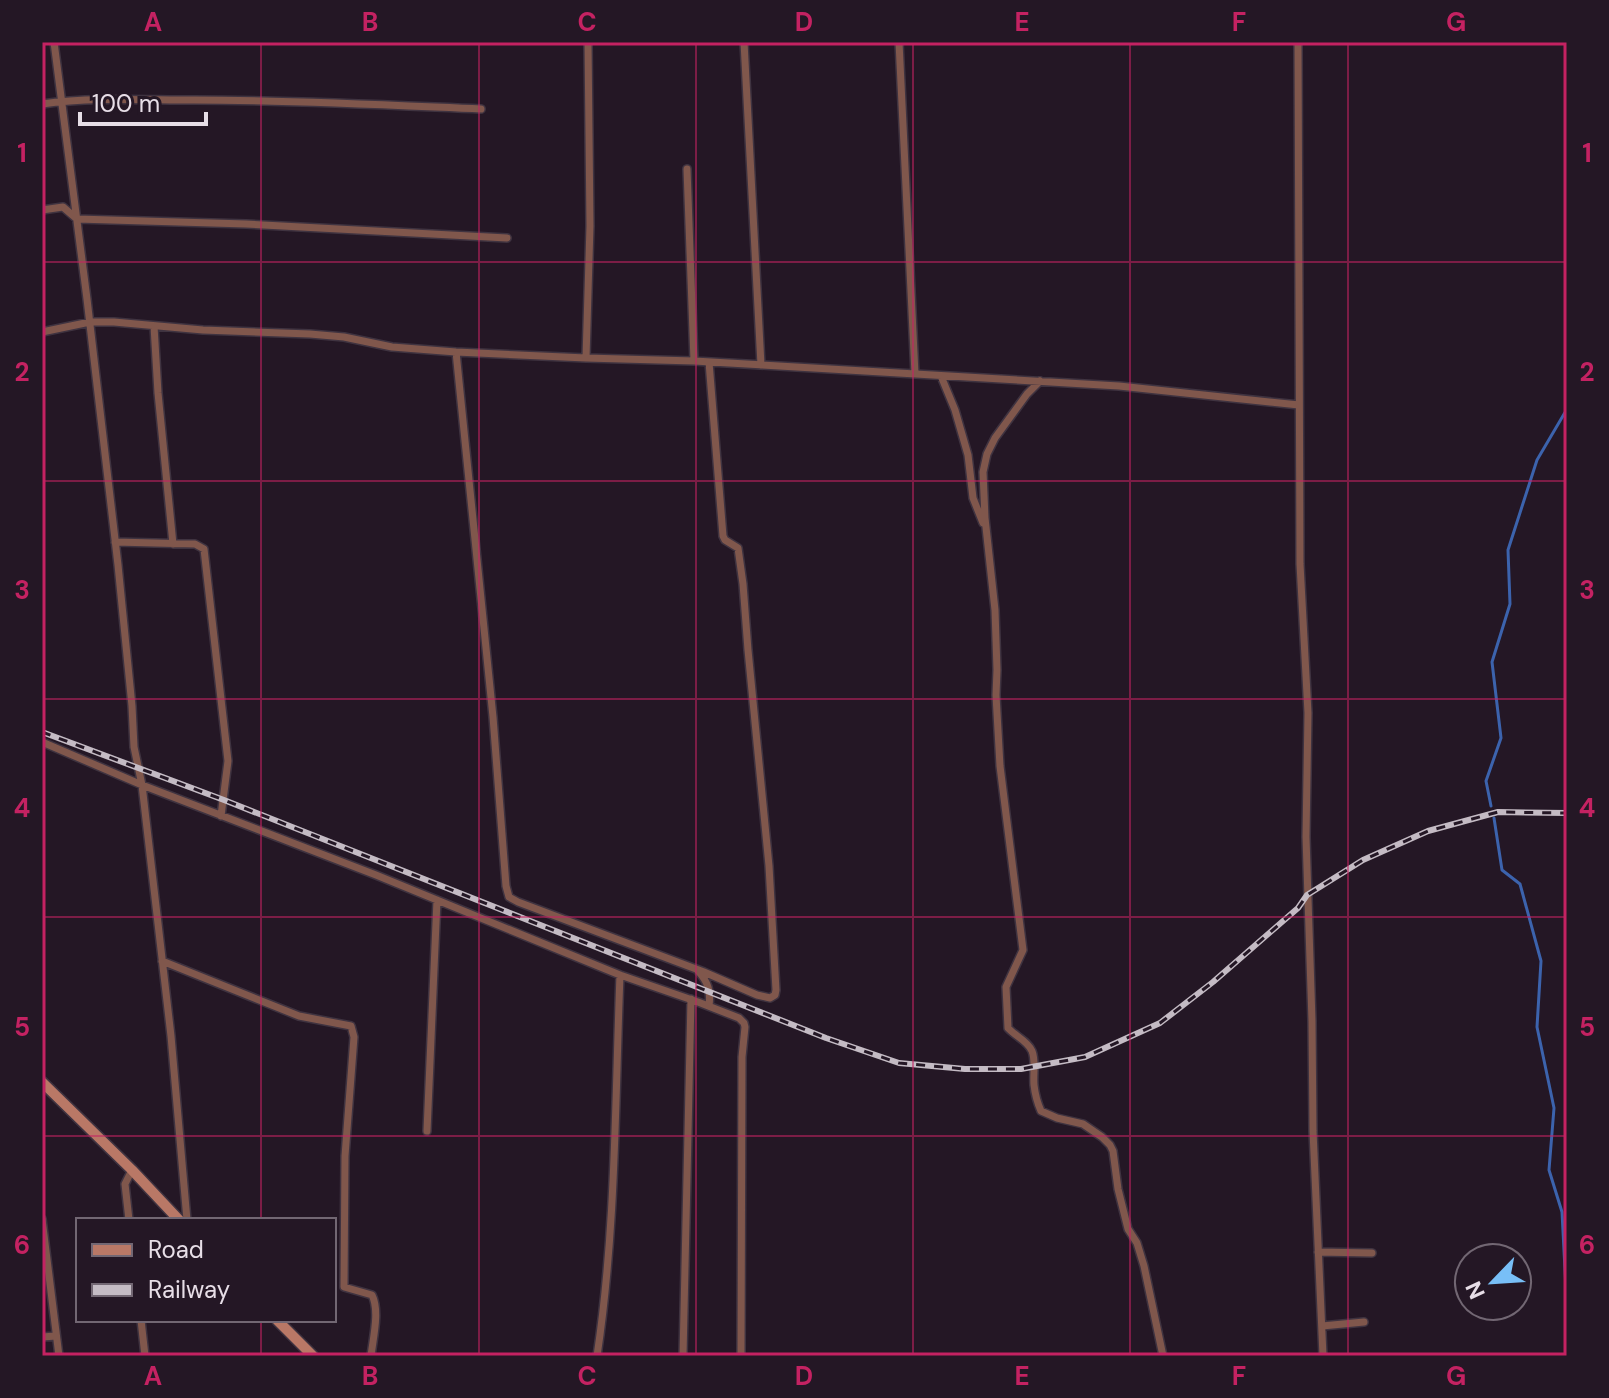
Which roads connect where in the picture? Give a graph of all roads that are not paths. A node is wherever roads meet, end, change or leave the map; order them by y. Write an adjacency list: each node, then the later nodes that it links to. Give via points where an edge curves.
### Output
1 (54, 42): 6 (street)
2 (588, 42): 17 (street)
3 (744, 42): 20 (street)
4 (899, 42): 21 (street)
5 (1298, 42): 24 (street)
6 (62, 101): 7 (street); 8 (street, via 239,100); 11 (street)
7 (42, 104)
8 (481, 109)
9 (687, 169): 18 (street)
10 (42, 210): 11 (street, via 63,207)
11 (77, 219): 12 (street); 13 (street)
12 (507, 238)
13 (90, 322): 14 (street); 15 (street); 26 (street)
14 (154, 326): 16 (street, via 310,334); 27 (street)
15 (42, 332)
16 (456, 352): 17 (street); 33 (street, via 506,892 518,902)
17 (586, 358): 18 (street)
18 (694, 361): 19 (street)
19 (709, 362): 20 (street); 33 (street, via 723,536 738,548 743,584 771,889 775,995 766,998)
20 (761, 365): 21 (street)
21 (915, 374): 22 (street)
22 (941, 376): 23 (street); 25 (street)
23 (1040, 381): 24 (street); 25 (street, via 987,454)
24 (1299, 405): 45 (street)
25 (987, 532): 60 (street, via 1000,766 1023,950 1006,987 1008,1028 1033,1053 1041,1111 1091,1128 1113,1151 1118,1189 1144,1266)
26 (115, 542): 27 (street); 29 (street)
27 (173, 544): 30 (street, via 201,546 206,556 228,761)
28 (42, 742): 29 (street)
29 (142, 785): 30 (street); 32 (street)
30 (221, 816): 31 (street)
31 (437, 900): 34 (street); 38 (street)
32 (162, 961): 42 (street); 56 (street, via 299,1016 351,1026 344,1287 374,1298)
33 (697, 970): 36 (street, via 710,991)
34 (620, 975): 35 (street); 57 (street, via 611,1224)
35 (691, 999): 36 (street); 58 (street)
36 (709, 1006): 59 (street, via 739,1018 745,1027)
37 (42, 1082): 39 (street)
38 (427, 1131)
39 (132, 1170): 40 (street, via 125,1184); 41 (street)
40 (129, 1218)
41 (177, 1218)
42 (187, 1218)
43 (42, 1219): 44 (street)
44 (43, 1232): 51 (street)
45 (1318, 1252): 46 (street); 50 (street)
46 (1372, 1253)
47 (141, 1322): 54 (street)
48 (279, 1322): 55 (street)
49 (1364, 1322): 50 (street)
50 (1322, 1326): 61 (street)
51 (56, 1336): 52 (street); 53 (street)
52 (42, 1337)
53 (59, 1356)
54 (145, 1356)
55 (313, 1356)
56 (371, 1356)
57 (597, 1356)
58 (683, 1356)
59 (741, 1356)
60 (1163, 1356)
61 (1323, 1356)

